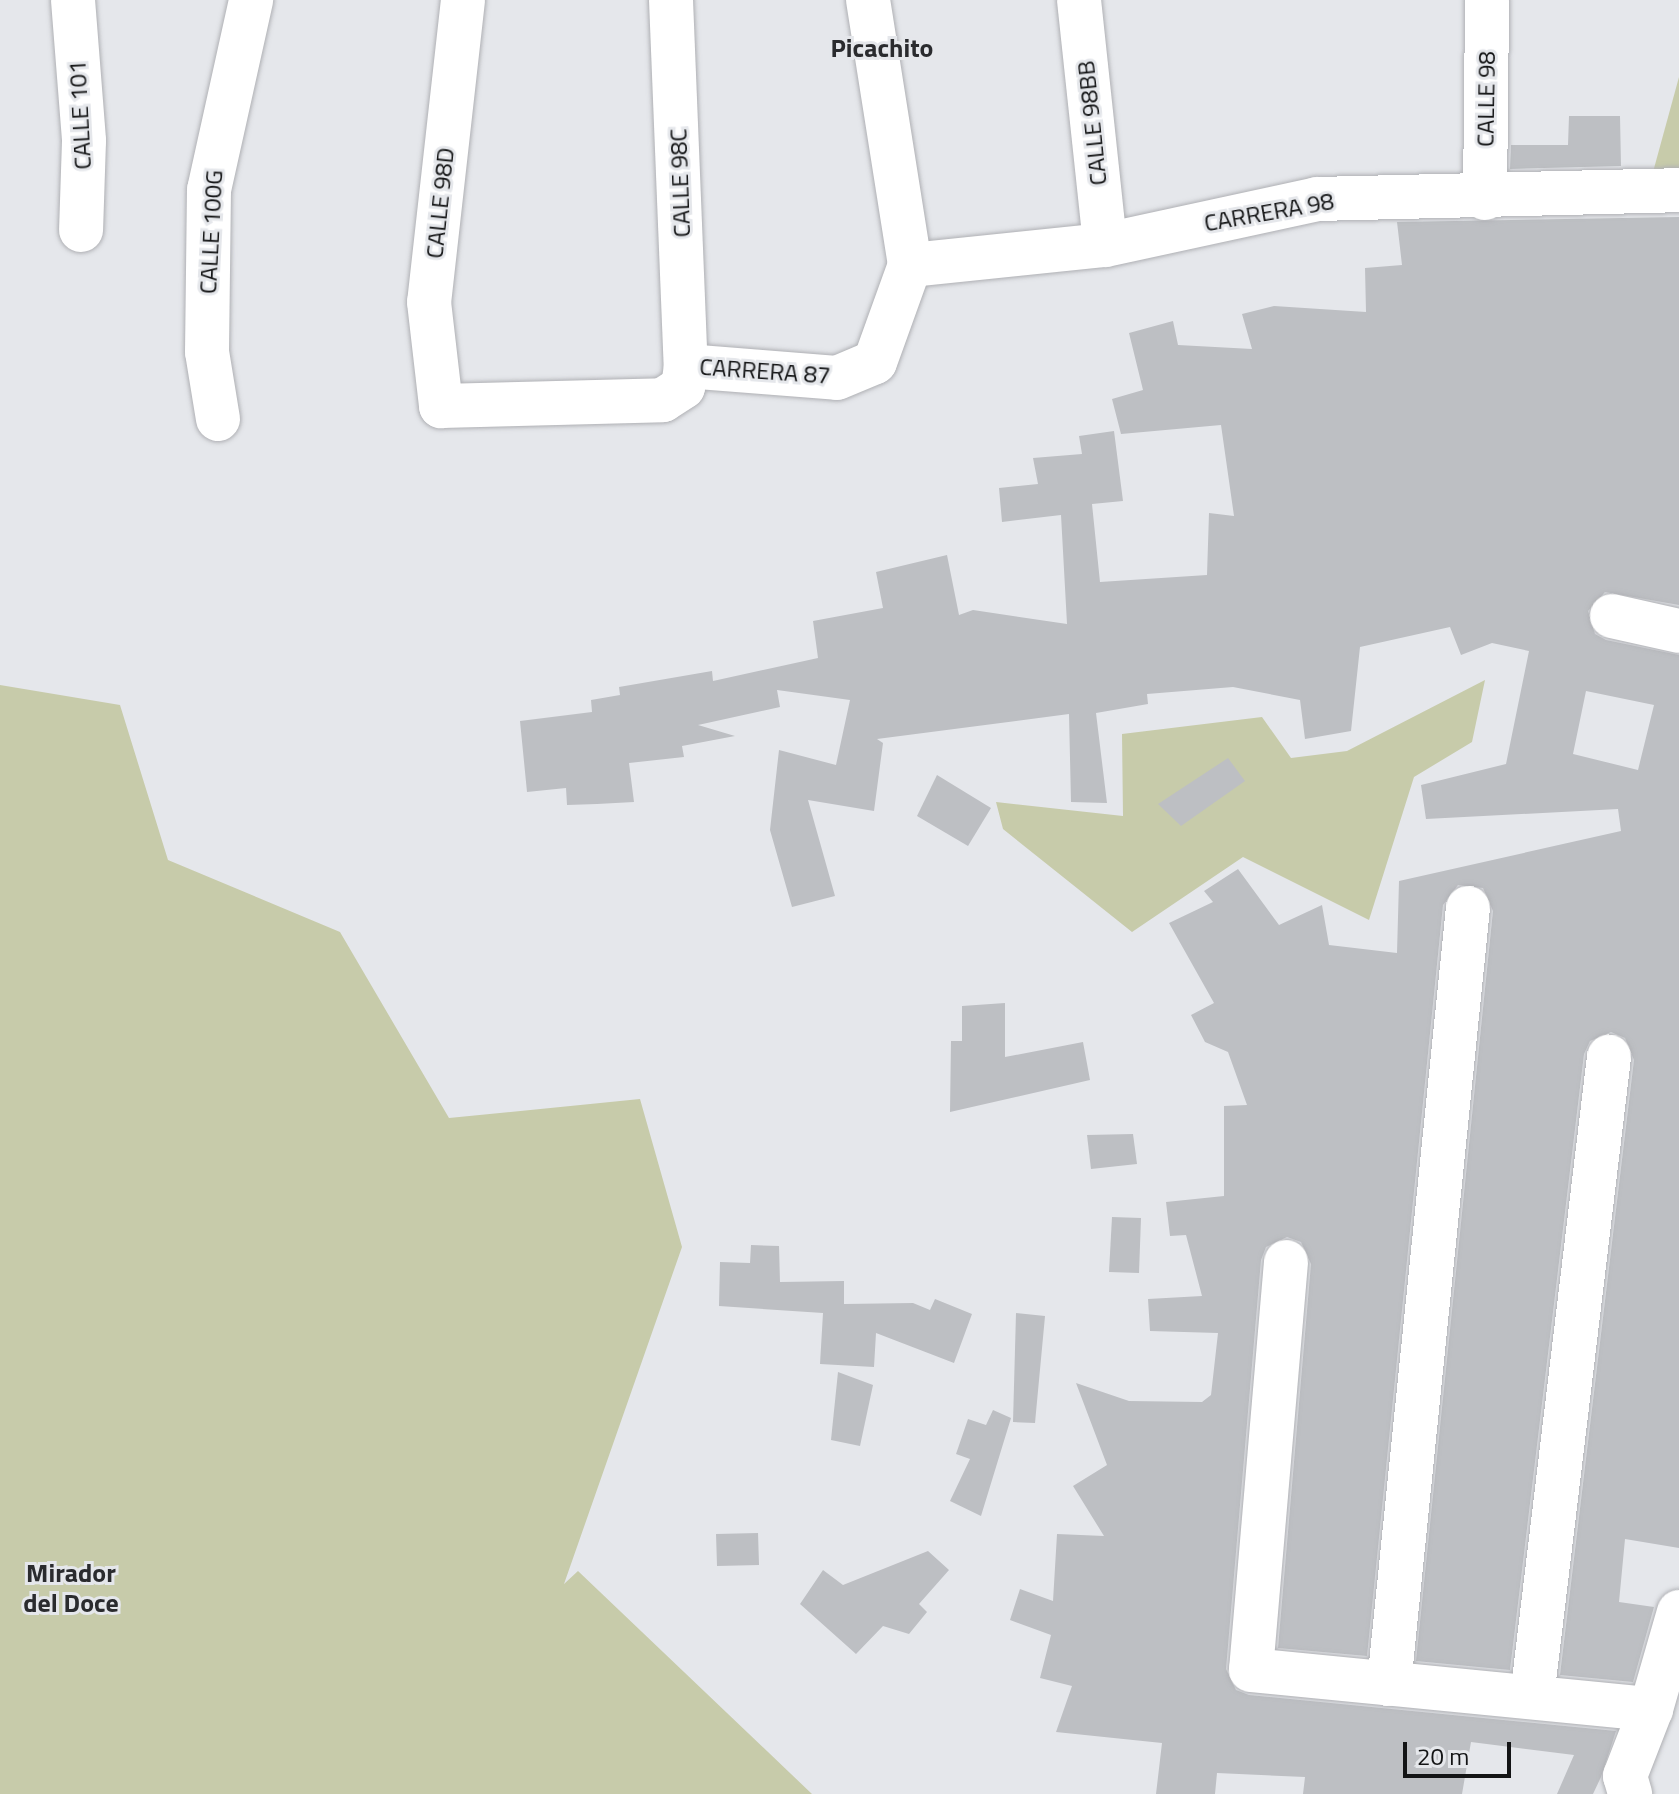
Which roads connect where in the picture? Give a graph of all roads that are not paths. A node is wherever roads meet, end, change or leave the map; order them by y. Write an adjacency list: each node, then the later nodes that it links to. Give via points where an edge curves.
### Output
1 (73, 0): 10 (street, CALLE 101, via 84,141)
2 (251, 0): 15 (street, CALLE 100G, via 209,190 207,352)
3 (463, 0): 14 (street, CALLE 98D, via 429,302)
4 (671, 0): 13 (street, CALLE 98C)
5 (868, 0): 12 (street)
6 (1079, 0): 11 (street, CALLE 98BB)
7 (1487, 0): 9 (street, CALLE 98)
8 (1679, 190): 9 (street, CARRERA 98)
9 (1485, 198): 11 (street, CARRERA 98, via 1317,199)
10 (81, 230)
11 (1105, 245): 12 (street, CARRERA 98)
12 (910, 265): 13 (street, CARRERA 87, via 885,325 883,348 860,374)
13 (686, 366): 14 (street, CARRERA 87, via 683,387 663,400)
14 (441, 406)
15 (218, 419)
16 (1612, 616): 17 (street)
17 (1679, 631)
18 (1468, 908): 22 (street)
19 (1609, 1057): 23 (street)
20 (1286, 1262): 22 (street, via 1248,1662 1265,1675)
21 (1679, 1612): 24 (street)
22 (1389, 1684): 23 (street)
23 (1532, 1697): 24 (street)
24 (1651, 1709): 25 (street, via 1625,1776)
25 (1630, 1794)

